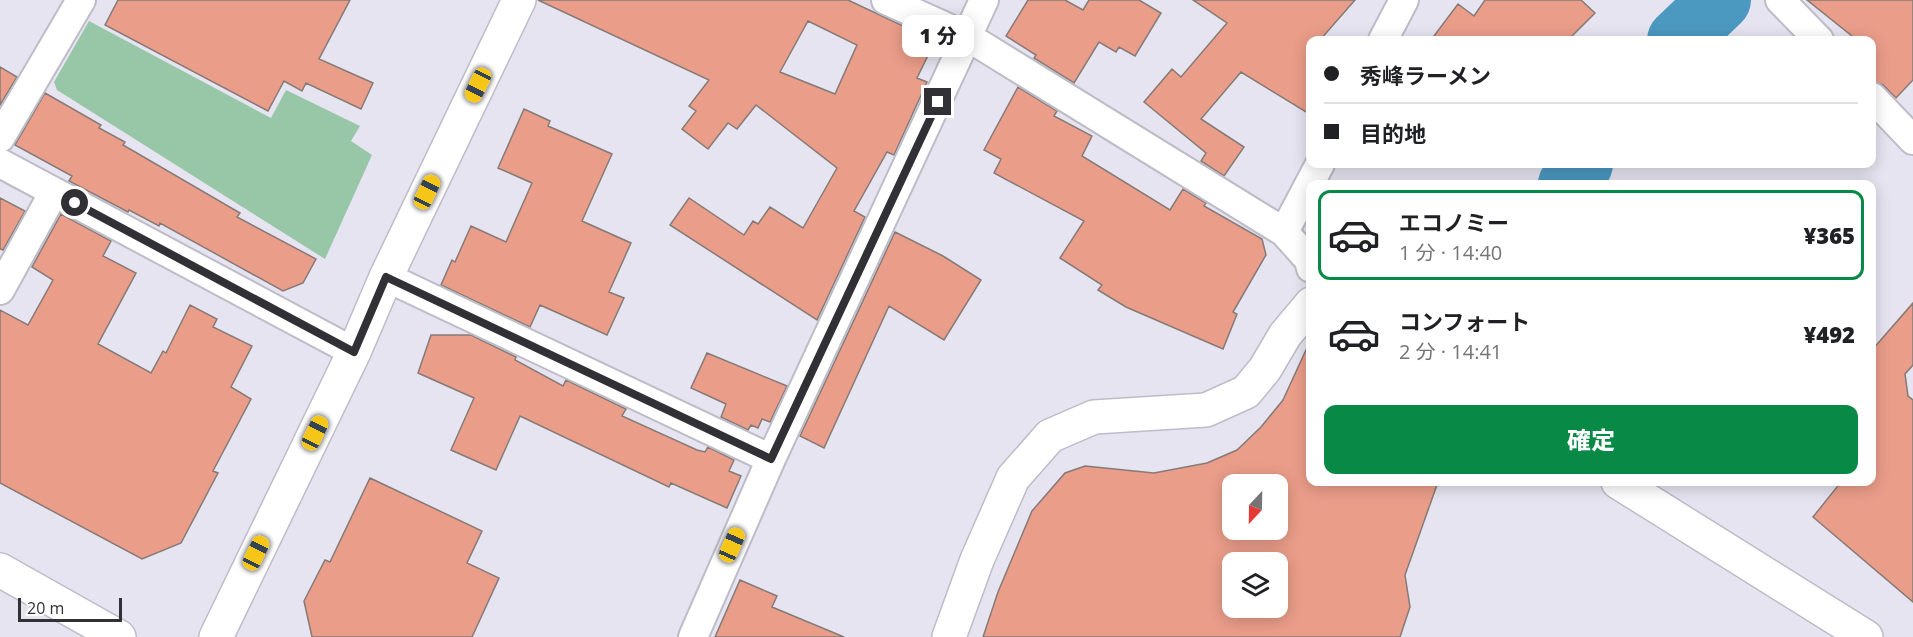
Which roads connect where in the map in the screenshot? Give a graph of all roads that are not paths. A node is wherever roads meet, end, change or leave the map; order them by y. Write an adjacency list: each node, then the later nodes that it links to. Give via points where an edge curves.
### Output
1 (81, 0): 11 (street)
2 (519, 0): 18 (street)
3 (886, 0): 9 (street)
4 (984, 0): 9 (street)
5 (1404, 0): 7 (street)
6 (1780, 0): 8 (street)
7 (1385, 36)
8 (1815, 36)
9 (968, 37): 16 (street); 22 (street)
10 (1876, 101): 12 (street)
11 (0, 138)
12 (1913, 140)
13 (0, 163): 15 (street)
14 (1306, 190): 16 (street)
15 (54, 192): 19 (street); 21 (street)
16 (1284, 232): 17 (street)
17 (1306, 257)
18 (386, 277): 21 (street); 22 (street)
19 (0, 290)
20 (1306, 310): 28 (street, via 1246,392 1206,410 1094,417 1050,436 1013,478)
21 (354, 352): 26 (street)
22 (771, 459): 27 (street)
23 (1624, 486): 29 (street)
24 (0, 570): 25 (street)
25 (119, 637)
26 (216, 637)
27 (693, 637)
28 (949, 637)
29 (1866, 637)

